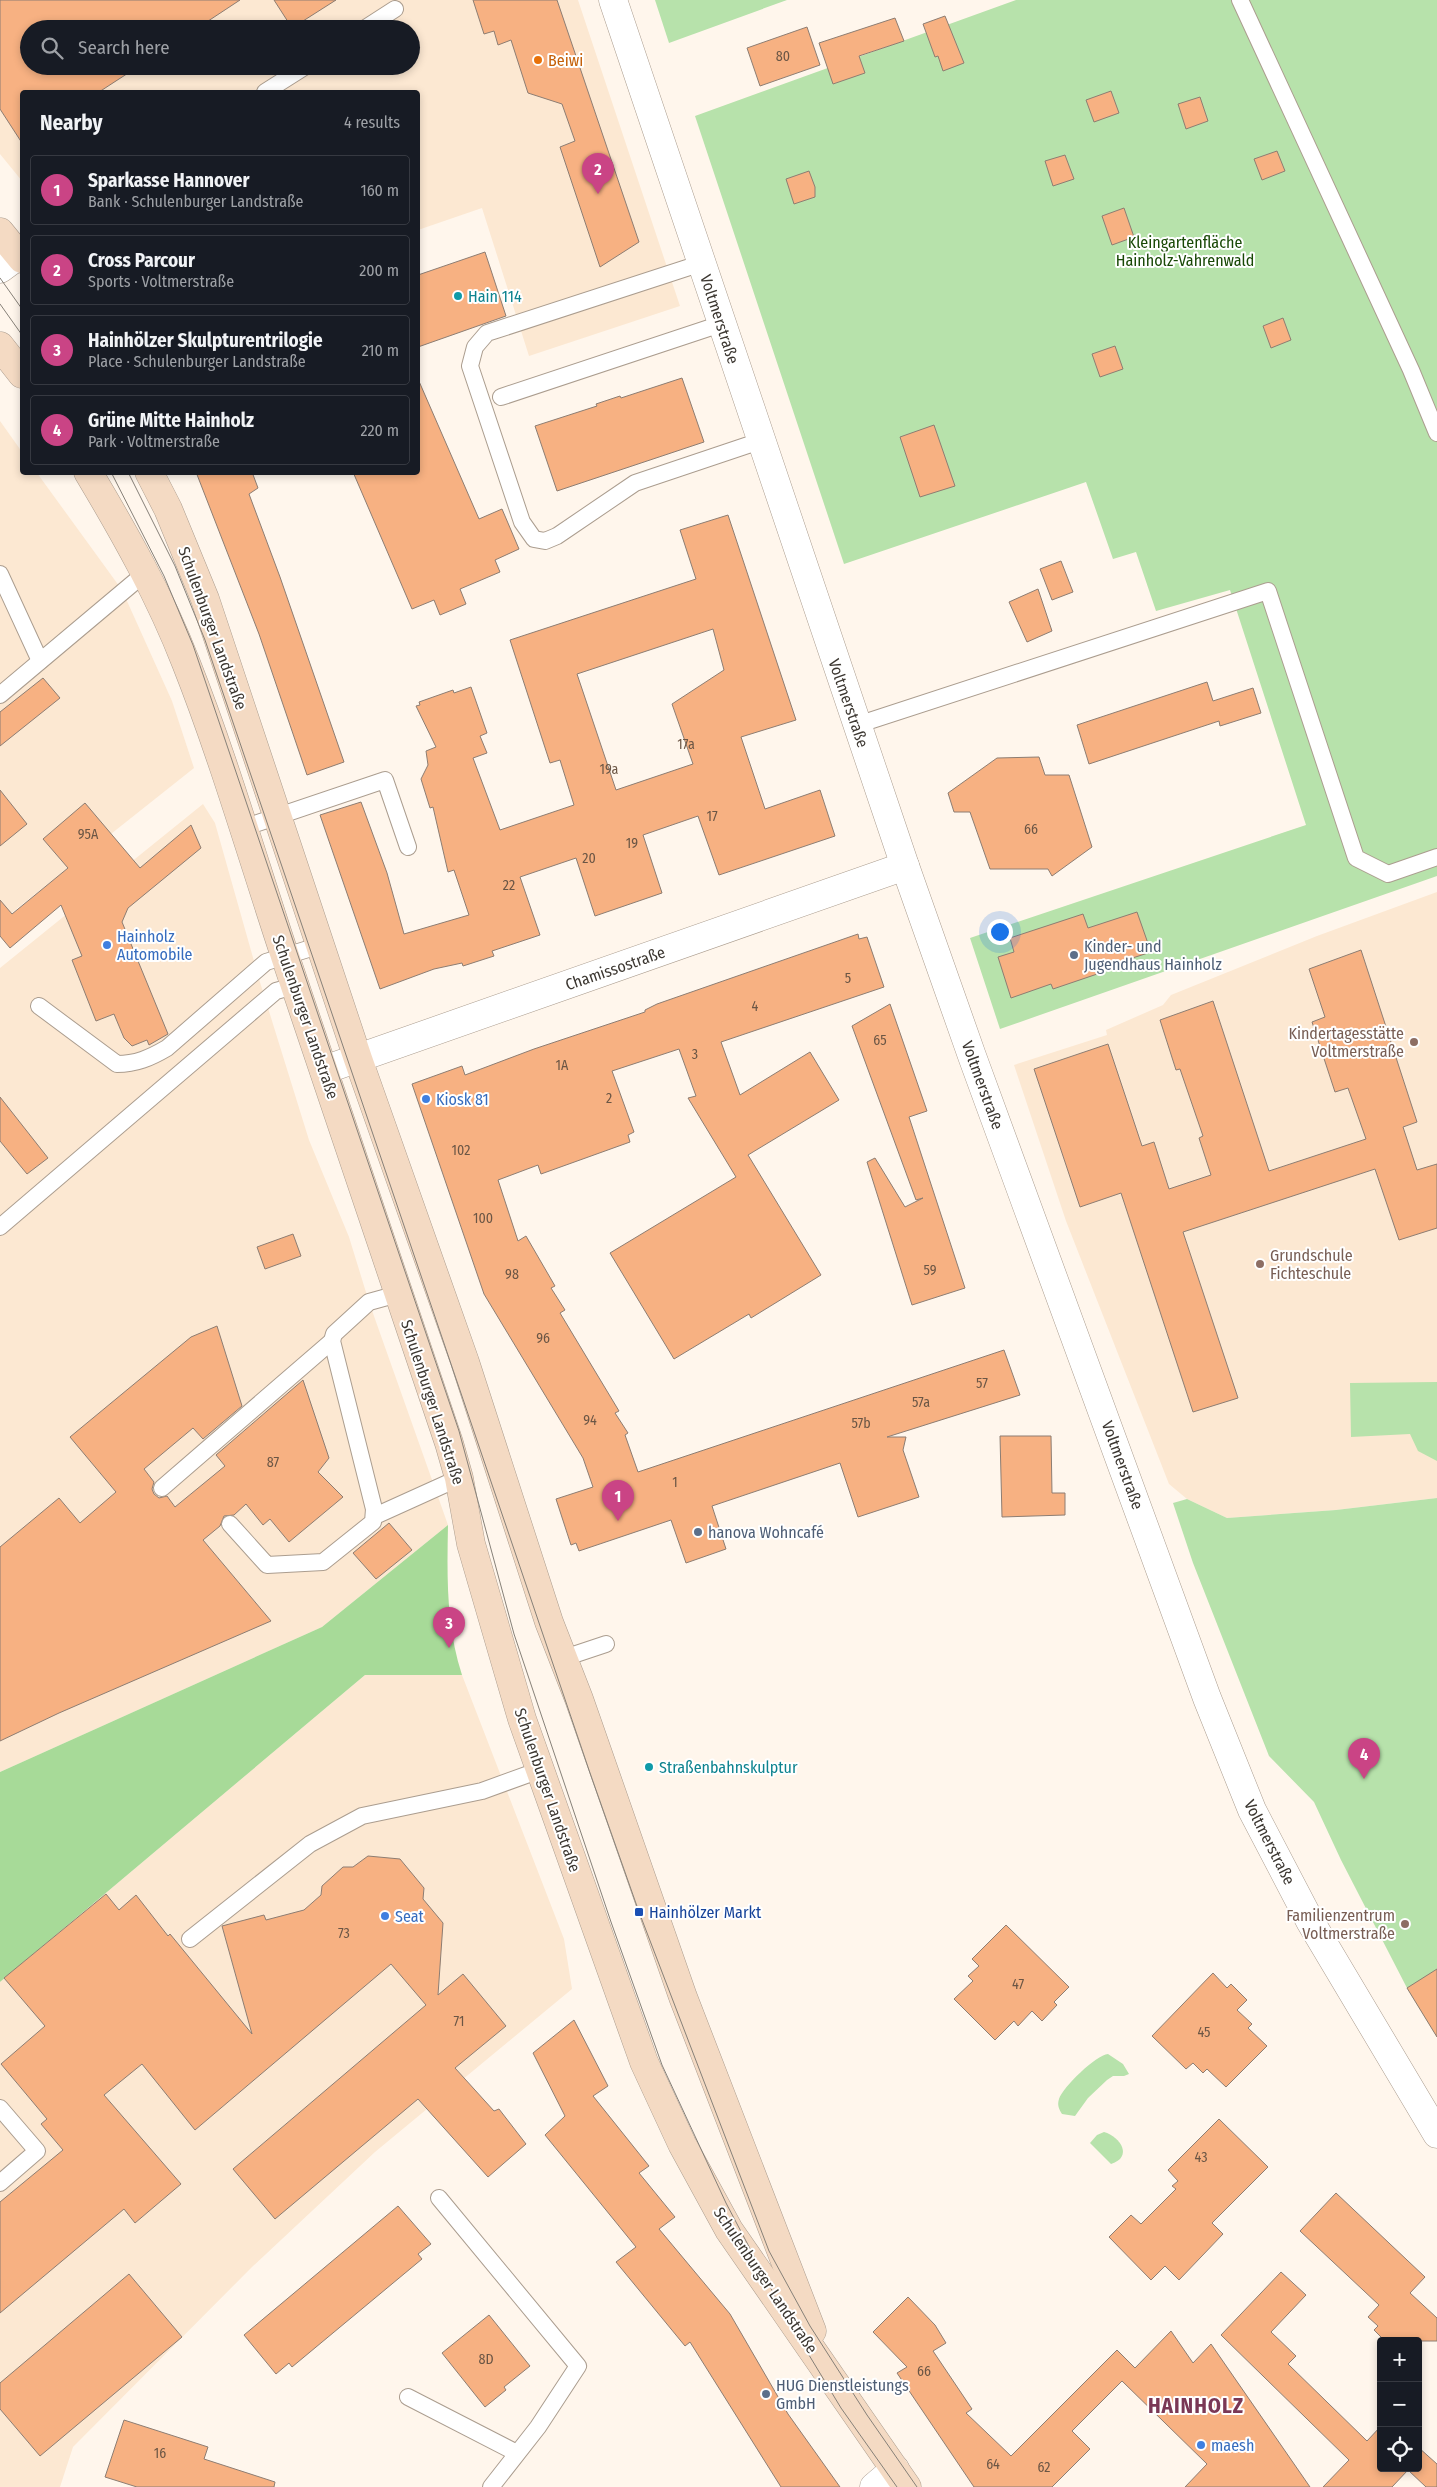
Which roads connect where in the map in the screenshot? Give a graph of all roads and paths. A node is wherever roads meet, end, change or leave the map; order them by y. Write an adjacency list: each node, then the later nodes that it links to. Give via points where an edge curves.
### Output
1 (613, 0): 9 (street, Voltmerstraße)
2 (1240, 0): 14 (lane)
3 (395, 9): 4 (lane)
4 (378, 20)
5 (292, 75): 6 (lane)
6 (268, 90)
7 (0, 232): 8 (main road)
8 (16, 259)
9 (702, 262): 10 (street, Voltmerstraße); 15 (lane, via 488,333 475,347 470,366 522,522 534,539 545,541 557,536 635,482)
10 (721, 324): 13 (lane); 15 (street, Voltmerstraße)
11 (0, 346): 12 (main road)
12 (20, 371)
13 (501, 397)
14 (1437, 433)
15 (760, 440): 22 (street, Voltmerstraße)
16 (90, 475): 19 (main road, Schulenburger Landstraße, via 130,542)
17 (151, 475): 23 (main road, Schulenburger Landstraße, via 205,599)
18 (0, 574): 20 (lane)
19 (144, 574): 20 (lane); 24 (main road, Schulenburger Landstraße, via 186,663)
20 (40, 661): 21 (lane)
21 (0, 695)
22 (857, 725): 26 (lane, via 1268,591 1356,858 1388,874); 27 (street, Voltmerstraße)
23 (278, 816): 24 (lane); 25 (lane, via 385,780); 28 (main road, Schulenburger Landstraße)
24 (243, 828): 29 (main road, Schulenburger Landstraße)
25 (408, 847)
26 (1437, 857)
27 (905, 866): 32 (street, Chamissostraße); 46 (street, Voltmerstraße, via 1242,1787 1310,1921)
28 (321, 946): 29 (lane); 32 (main road, Schulenburger Landstraße)
29 (285, 956): 30 (main road, Schulenburger Landstraße); 31 (lane, via 266,962 167,1048 130,1064 117,1064)
30 (294, 986): 33 (main road, Schulenburger Landstraße); 34 (lane, via 276,991)
31 (39, 1006)
32 (358, 1059): 33 (street, Chamissostraße); 42 (main road, Schulenburger Landstraße, via 465,1362 549,1622)
33 (324, 1070): 35 (main road, Schulenburger Landstraße)
34 (0, 1227)
35 (398, 1294): 36 (lane, via 368,1302 334,1334); 37 (main road, Schulenburger Landstraße)
36 (332, 1341): 38 (lane); 39 (lane)
37 (459, 1478): 39 (lane); 43 (main road, Schulenburger Landstraße, via 471,1544)
38 (162, 1488)
39 (375, 1516): 40 (lane, via 370,1525 323,1562 267,1564)
40 (230, 1524)
41 (606, 1644): 42 (lane)
42 (564, 1658): 49 (main road, Schulenburger Landstraße, via 683,1996)
43 (540, 1770): 44 (lane, via 482,1791 362,1816 310,1844); 49 (main road, Schulenburger Landstraße, via 644,2062 682,2144 728,2230)
44 (190, 1939)
45 (0, 2108): 47 (lane, via 37,2152)
46 (1437, 2134)
47 (0, 2183)
48 (439, 2198): 51 (lane, via 578,2366)
49 (828, 2370): 52 (main road, Schulenburger Landstraße)
50 (408, 2398): 51 (lane)
51 (517, 2453): 53 (lane)
52 (901, 2478): 54 (street)
53 (491, 2487)
54 (874, 2487)

